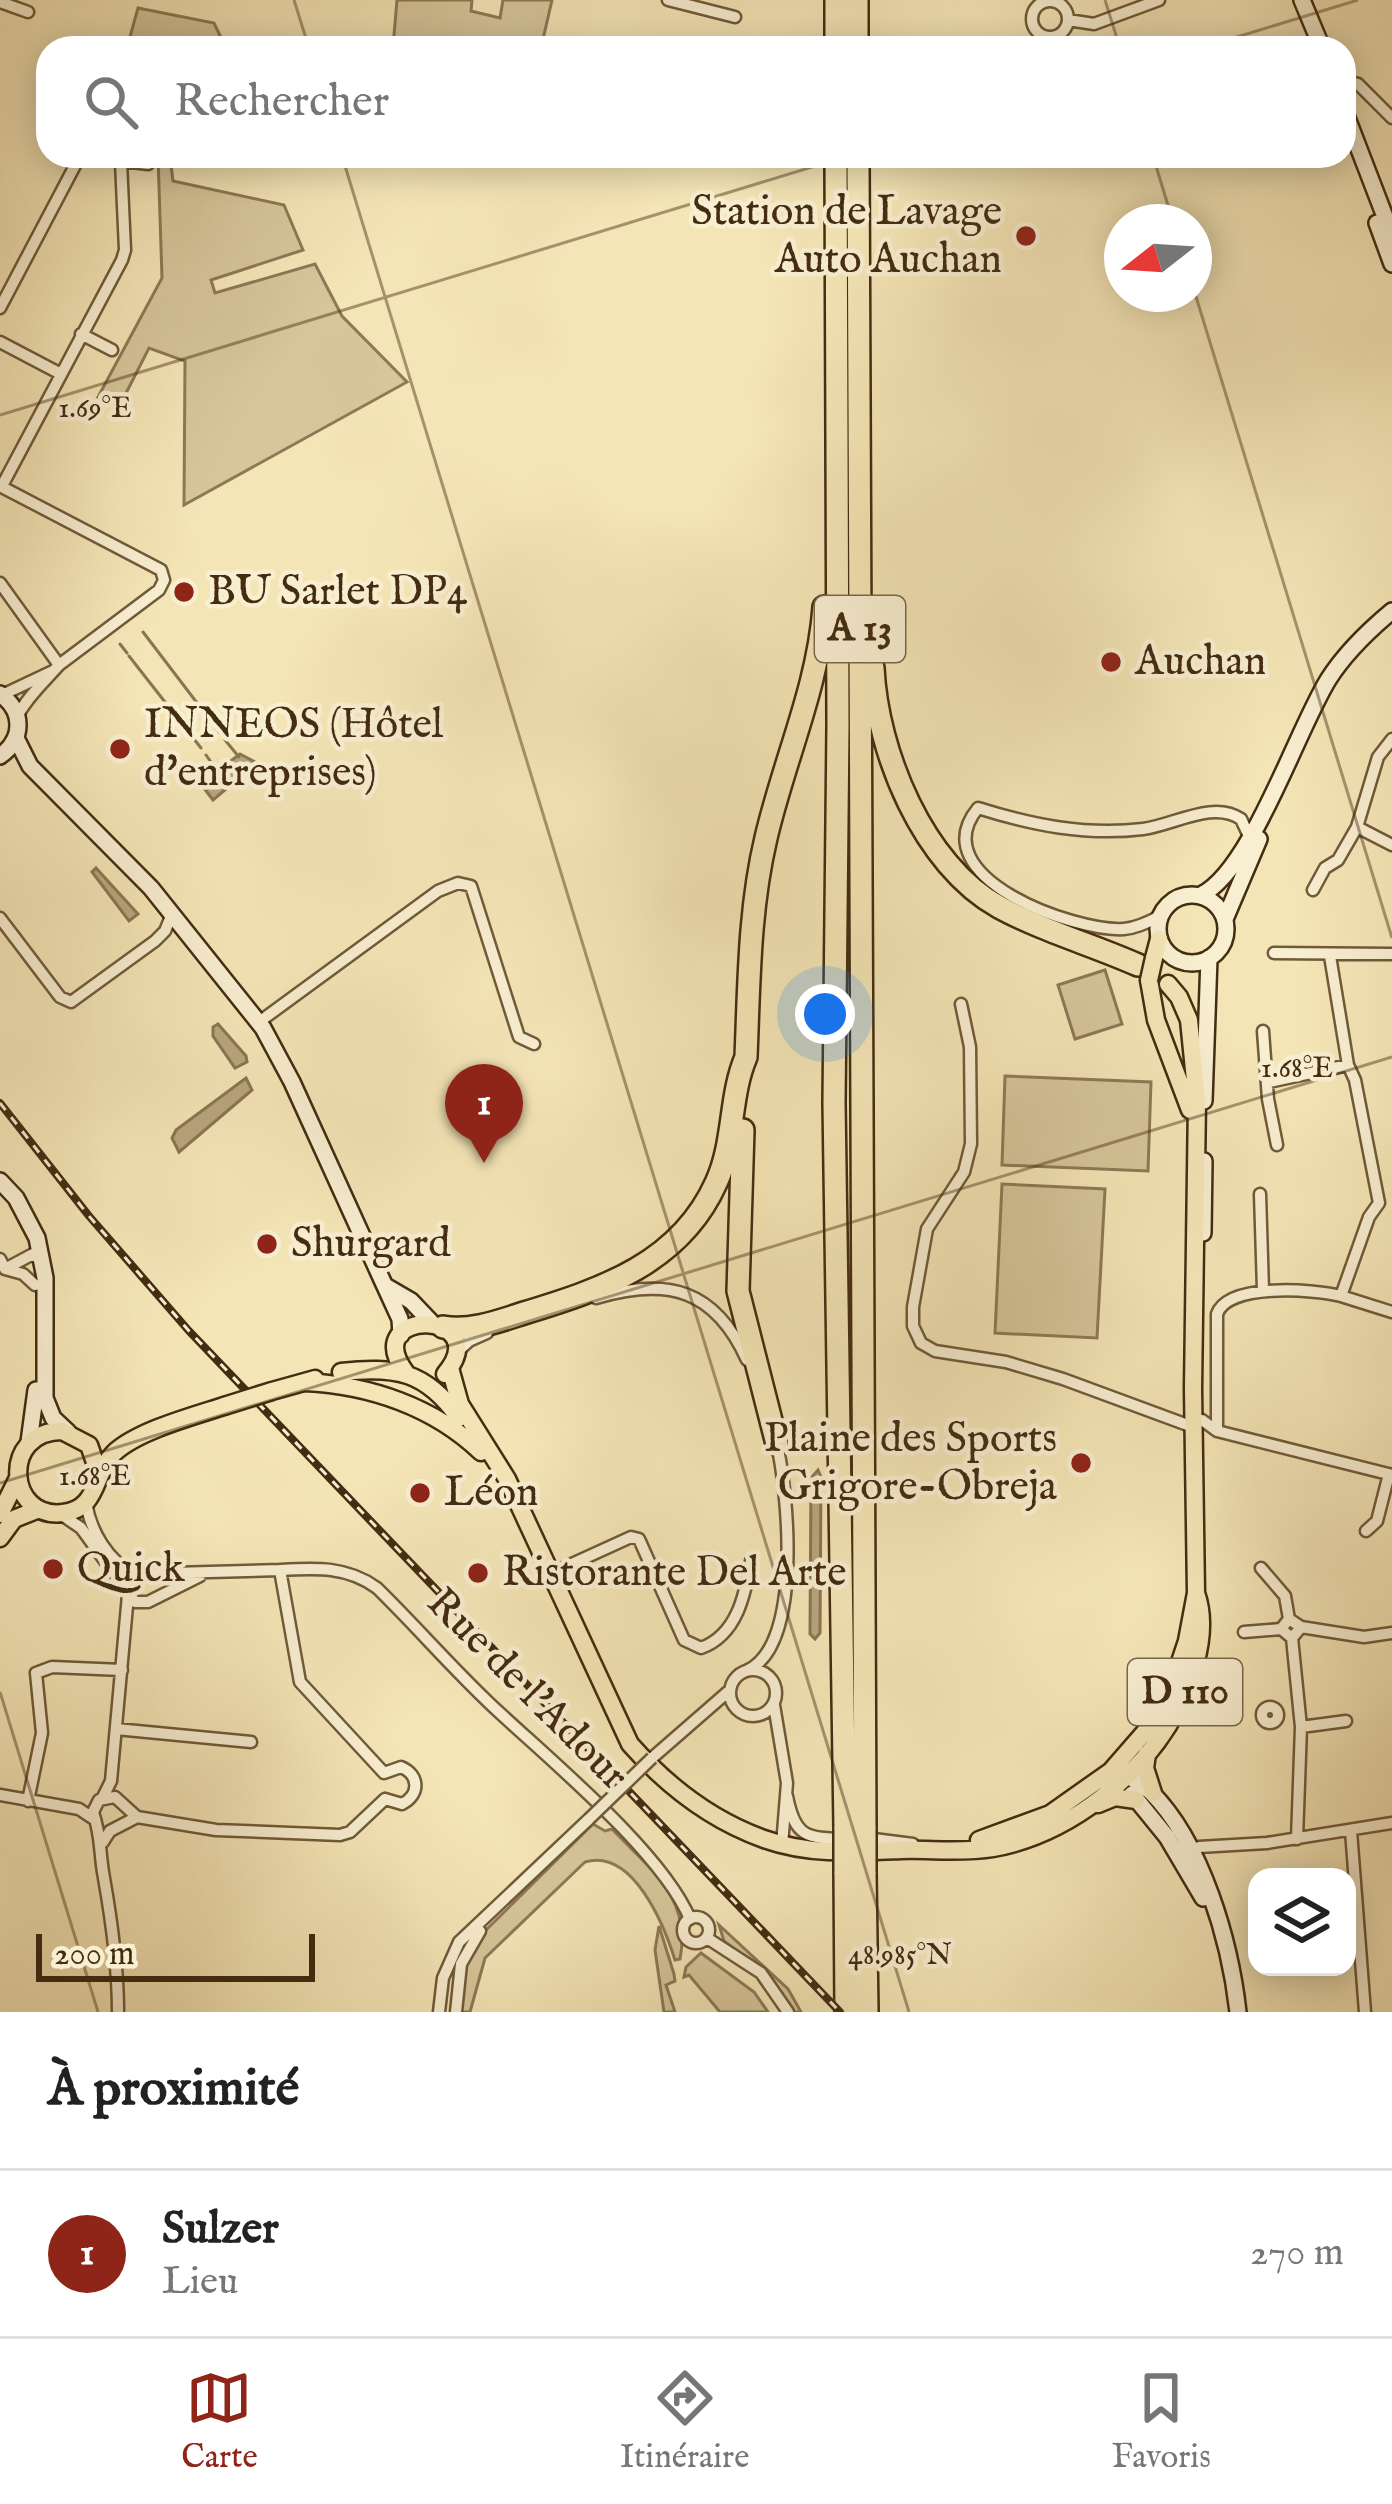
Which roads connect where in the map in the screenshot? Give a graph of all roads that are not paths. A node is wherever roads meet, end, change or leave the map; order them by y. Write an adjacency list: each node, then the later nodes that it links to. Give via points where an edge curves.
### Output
1 (668, 0): 9 (street)
2 (836, 0): 11 (highway)
3 (857, 0): 12 (highway)
4 (1159, 0): 10 (street, via 1094,24)
5 (1306, 0): 15 (street)
6 (1041, 1): 10 (street, via 1058,2); 13 (street, via 1031,16 1038,33)
7 (0, 2): 8 (street)
8 (28, 12)
9 (735, 17)
10 (1068, 20): 14 (street)
11 (836, 36)
12 (857, 36)
13 (1050, 36)
14 (1056, 36)
15 (1319, 36)
16 (1356, 83): 17 (street)
17 (1392, 118)
18 (1356, 145): 19 (street)
19 (1358, 151): 24 (street); 25 (street)
20 (75, 168): 26 (street)
21 (121, 168): 27 (street, via 125,250)
22 (836, 168): 32 (highway, A 13)
23 (858, 168): 34 (highway, A 13)
24 (1392, 235)
25 (1392, 264)
26 (0, 308)
27 (81, 334): 29 (street); 30 (street)
28 (0, 342): 30 (street)
29 (112, 350)
30 (59, 373): 31 (street)
31 (1, 486): 36 (street, via 161,570 159,590)
32 (836, 579): 66 (highway, via 759,869); 152 (highway, A 13, via 834,1102)
33 (0, 583): 36 (street)
34 (860, 589): 45 (highway, via 869,599 878,726); 152 (highway, A 13)
35 (1392, 615): 44 (street, via 1329,679); 53 (street, via 1330,692)
36 (56, 668): 37 (street); 38 (street)
37 (1, 694): 38 (street)
38 (18, 716): 39 (street)
39 (16, 739): 41 (street); 42 (street)
40 (1392, 739): 43 (street, via 1378,757)
41 (0, 757): 42 (street)
42 (30, 766): 50 (street)
43 (1358, 827): 46 (street); 47 (street)
44 (1249, 836): 48 (street); 49 (street, via 1241,818 1222,810 1102,832 978,808 964,848 990,883)
45 (931, 837): 49 (highway, via 989,892); 61 (highway, via 947,866 986,899)
46 (1392, 845)
47 (1313, 890)
48 (1201, 896): 51 (street, via 1180,896); 53 (street)
49 (1027, 906): 51 (street, via 1110,928)
50 (172, 913): 54 (street); 56 (street)
51 (1160, 916): 55 (street)
52 (0, 918): 56 (street, via 71,1002)
53 (1225, 919): 60 (street, via 1225,939)
54 (189, 934): 56 (street); 63 (street)
55 (1159, 938): 60 (street, via 1180,961); 61 (main road, D 110)
56 (155, 941)
57 (1274, 953): 59 (street)
58 (1392, 954): 59 (street)
59 (1330, 956): 67 (street)
60 (1209, 958): 78 (street, D 110, via 1203,1252)
61 (1153, 973): 69 (main road, D 110, via 1150,999); 69 (main road, via 1184,1006 1190,1028)
62 (961, 1004): 91 (street, via 971,1144 964,1172 927,1229 913,1307 921,1343)
63 (259, 1022): 65 (street, via 458,883 471,886 519,1037); 79 (street)
64 (1262, 1031): 68 (street)
65 (534, 1044)
66 (746, 1057): 84 (highway, via 719,1178 692,1225 665,1251 595,1291 493,1323); 97 (highway, via 737,1278)
67 (1348, 1065): 68 (street); 74 (street)
68 (1269, 1082): 70 (street)
69 (1195, 1134): 78 (main road, D 110)
70 (1277, 1145)
71 (0, 1181): 76 (street, via 30,1221)
72 (0, 1192): 76 (street)
73 (1261, 1194): 81 (street)
74 (1379, 1203): 75 (street); 82 (street)
75 (1392, 1209)
76 (38, 1258): 77 (street); 80 (street); 95 (street, via 45,1399 53,1418)
77 (2, 1264): 80 (street)
78 (1196, 1264): 90 (main road, D 110)
79 (383, 1282): 84 (street); 85 (street)
80 (35, 1285): 96 (street)
81 (1263, 1290): 82 (street); 94 (street, via 1219,1308)
82 (1342, 1295): 83 (street)
83 (1392, 1312)
84 (437, 1325): 85 (main road, via 416,1323); 86 (main road, via 454,1340)
85 (399, 1339): 87 (main road, via 378,1359); 88 (main road, via 398,1360)
86 (453, 1361): 88 (main road, via 440,1378); 97 (street, via 480,1335 628,1288 674,1289 706,1304 731,1330); 113 (main road, via 460,1404)
87 (341, 1372): 88 (main road); 89 (main road)
88 (414, 1377): 98 (main road, via 443,1395)
89 (305, 1382): 92 (main road, bridge); 98 (main road, via 386,1396 455,1427)
90 (1192, 1399): 91 (street); 93 (main road, D 110)
91 (1162, 1414): 93 (street)
92 (189, 1418): 95 (main road, via 113,1439); 100 (main road, via 122,1446)
93 (1193, 1424): 94 (street, via 1202,1420); 99 (main road, D 110)
94 (1217, 1431): 99 (street); 101 (street)
95 (76, 1436): 96 (main road, via 50,1431); 100 (main road, via 97,1456)
96 (29, 1442): 102 (main road)
97 (777, 1444): 124 (street, via 784,1595 767,1655)
98 (481, 1452): 145 (main road, via 620,1742 658,1783)
99 (1193, 1457): 116 (main road, D 110)
100 (99, 1474): 103 (main road)
101 (1390, 1475): 107 (street)
102 (17, 1479): 104 (main road); 106 (main road)
103 (86, 1502): 105 (main road); 114 (street, via 100,1541 121,1567)
104 (39, 1509): 105 (main road); 108 (main road, via 14,1519)
105 (58, 1513): 115 (street, via 81,1528)
106 (0, 1514)
107 (1366, 1531)
108 (0, 1538)
109 (751, 1562): 113 (street, via 732,1623 701,1648 684,1640 635,1537)
110 (1261, 1568): 119 (street, via 1285,1596)
111 (280, 1570): 112 (street, Rue de l'Adour); 138 (street, via 299,1682); 161 (street, Rue de l'Adour, via 336,1570 377,1588 643,1854)
112 (208, 1572): 114 (street, Rue de l'Adour); 117 (street)
113 (552, 1573): 145 (main road, via 630,1744)
114 (142, 1575): 115 (street, via 130,1580); 117 (street, via 156,1587)
115 (128, 1593): 117 (street); 118 (street)
116 (1196, 1593): 136 (main road, D 110, via 1202,1628 1194,1666); 137 (main road, D 110, via 1172,1686)
117 (147, 1602): 118 (street)
118 (126, 1620): 123 (street)
119 (1285, 1624): 120 (street); 121 (street)
120 (1244, 1632)
121 (1297, 1633): 122 (street); 127 (street)
122 (1392, 1633)
123 (122, 1670): 133 (street); 143 (street, via 36,1673 42,1733)
124 (746, 1671): 125 (street); 126 (street, via 770,1678)
125 (731, 1687): 128 (street, via 731,1700); 131 (street)
126 (774, 1702): 128 (street); 135 (street)
127 (1299, 1712): 129 (street); 132 (street)
128 (747, 1714): 131 (street); 135 (street, via 766,1726)
129 (1278, 1714)
130 (1346, 1721): 132 (street)
131 (690, 1722): 160 (street, bridge)
132 (1301, 1727): 154 (street)
133 (116, 1729): 134 (street); 144 (street)
134 (251, 1742)
135 (781, 1752): 140 (street)
136 (1147, 1754): 137 (main road, D 110); 141 (main road, D 110)
137 (1121, 1770): 141 (street, D 110); 146 (main road, D 110); 157 (main road, D 110, via 1032,1823)
138 (384, 1773): 142 (street); 142 (street, via 401,1767 416,1785 402,1804)
139 (0, 1795): 143 (street)
140 (788, 1796): 156 (street); 157 (street, via 795,1825 812,1837 889,1838)
141 (1144, 1797): 146 (main road, D 110); 158 (street, D 110)
142 (385, 1799): 148 (street, via 340,1835)
143 (28, 1801): 147 (street)
144 (110, 1801): 147 (street); 148 (street); 149 (street); 151 (street)
145 (696, 1804): 156 (main road)
146 (1091, 1804): 157 (main road, D 110, via 1013,1843)
147 (79, 1809): 149 (street)
148 (137, 1817): 151 (street)
149 (96, 1821): 151 (street); 155 (street)
150 (1392, 1823): 153 (street)
151 (118, 1825): 155 (street)
152 (855, 1829): 159 (highway, A 13, bridge)
153 (1351, 1831): 154 (street); 170 (street)
154 (1298, 1839): 158 (street)
155 (103, 1843): 164 (street)
156 (782, 1845): 157 (main road)
157 (939, 1849)
158 (1187, 1858): 169 (street, D 110, via 1218,1927)
159 (855, 1872): 163 (highway, A 13); 168 (highway, A 13)
160 (492, 1914): 165 (street, via 450,1956); 166 (street, via 463,1958)
161 (690, 1919): 162 (street, via 706,1922); 162 (street, via 683,1929 688,1941)
162 (707, 1938): 167 (street, via 760,1973)
163 (867, 2007)
164 (118, 2012)
165 (439, 2012)
166 (456, 2012)
167 (788, 2012)
168 (846, 2012)
169 (1238, 2012)
170 (1365, 2012)

